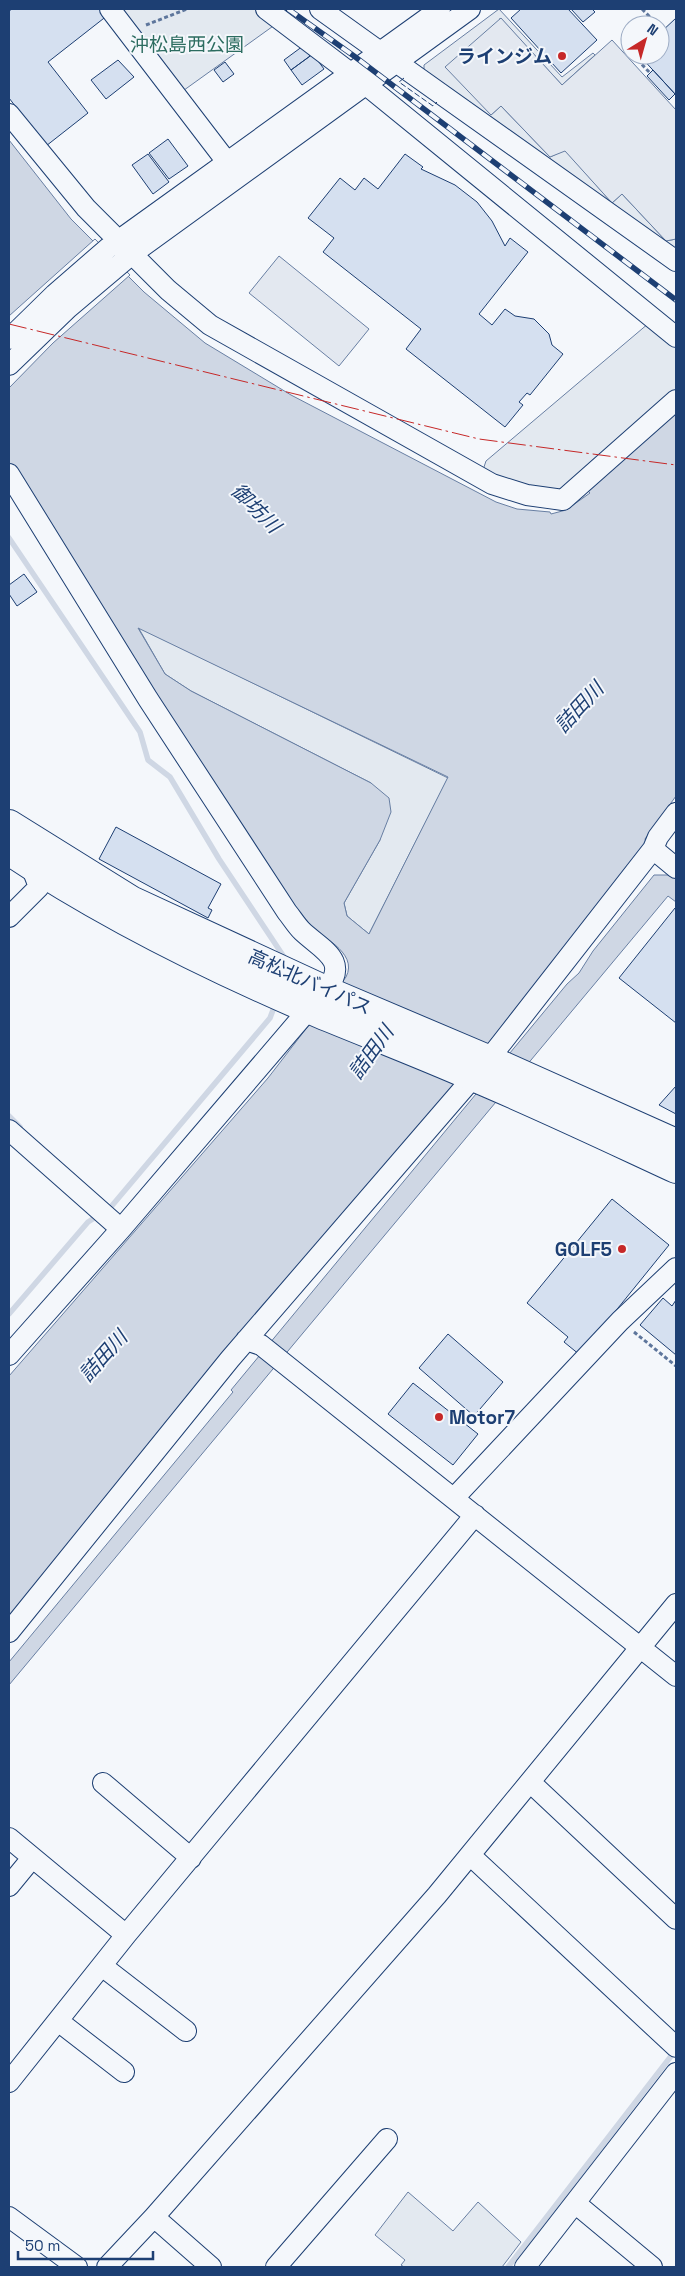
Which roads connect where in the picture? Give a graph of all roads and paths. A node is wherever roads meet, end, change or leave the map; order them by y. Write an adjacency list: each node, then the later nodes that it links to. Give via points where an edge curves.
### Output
1 (110, 9): 9 (street)
2 (187, 9): 9 (path, via 150,22)
3 (266, 9): 13 (street)
4 (320, 9): 10 (street)
5 (440, 9): 10 (street)
6 (470, 9): 10 (street)
7 (653, 12): 8 (path)
8 (650, 15)
9 (131, 36): 15 (street)
10 (388, 57): 13 (street); 17 (street)
11 (642, 65): 12 (path)
12 (650, 73)
13 (358, 79): 15 (street); 16 (street); 18 (street)
14 (9, 114): 16 (street)
15 (227, 162): 16 (street)
16 (120, 251): 19 (street, via 56,294); 20 (street); 21 (street, via 210,325 458,467 492,484 527,495 563,500)
17 (676, 261)
18 (676, 337)
19 (9, 339)
20 (9, 366)
21 (676, 400)
22 (9, 474): 31 (street, via 148,698 287,912 300,930 331,956 336,968 334,980)
23 (676, 813): 25 (street, via 658,836)
24 (9, 824): 30 (highway, 高松北バイパス)
25 (653, 849): 28 (street); 32 (street)
26 (9, 851): 27 (highway, 高松北バイパス)
27 (31, 866): 29 (street, via 39,887); 30 (highway, 高松北バイパス, via 119,919)
28 (676, 868)
29 (9, 917)
30 (222, 957): 31 (highway, 高松北バイパス)
31 (319, 1000): 32 (highway, 高松北バイパス); 37 (street)
32 (482, 1068): 33 (highway, 高松北バイパス); 40 (street)
33 (522, 1086): 35 (highway, 高松北バイパス); 36 (highway, 高松北バイパス)
34 (9, 1130): 37 (street)
35 (676, 1143)
36 (676, 1169)
37 (116, 1225): 41 (street)
38 (676, 1268): 39 (street)
39 (619, 1321): 42 (path); 43 (street)
40 (253, 1342): 43 (street); 46 (street)
41 (9, 1355)
42 (676, 1366)
43 (454, 1498): 44 (street)
44 (475, 1515): 47 (street); 54 (street)
45 (676, 1604): 47 (street)
46 (9, 1632)
47 (641, 1648): 48 (street); 49 (street)
48 (676, 1676)
49 (530, 1782): 52 (street); 56 (street)
50 (102, 1783): 54 (street)
51 (9, 1838): 53 (street)
52 (470, 1855): 61 (street); 68 (street)
53 (32, 1858): 55 (street); 57 (street)
54 (192, 1858): 57 (street)
55 (9, 1886)
56 (676, 1919)
57 (126, 1935): 58 (street)
58 (102, 1966): 59 (street); 60 (street)
59 (58, 2021): 62 (street); 64 (street)
60 (186, 2032)
61 (675, 2045)
62 (124, 2072)
63 (676, 2074): 66 (street)
64 (9, 2082)
65 (387, 2139): 72 (street)
66 (575, 2204): 73 (street); 74 (street)
67 (9, 2217): 69 (street)
68 (154, 2217): 70 (street); 71 (street)
69 (76, 2267)
70 (107, 2267)
71 (211, 2267)
72 (276, 2267)
73 (525, 2267)
74 (652, 2267)

